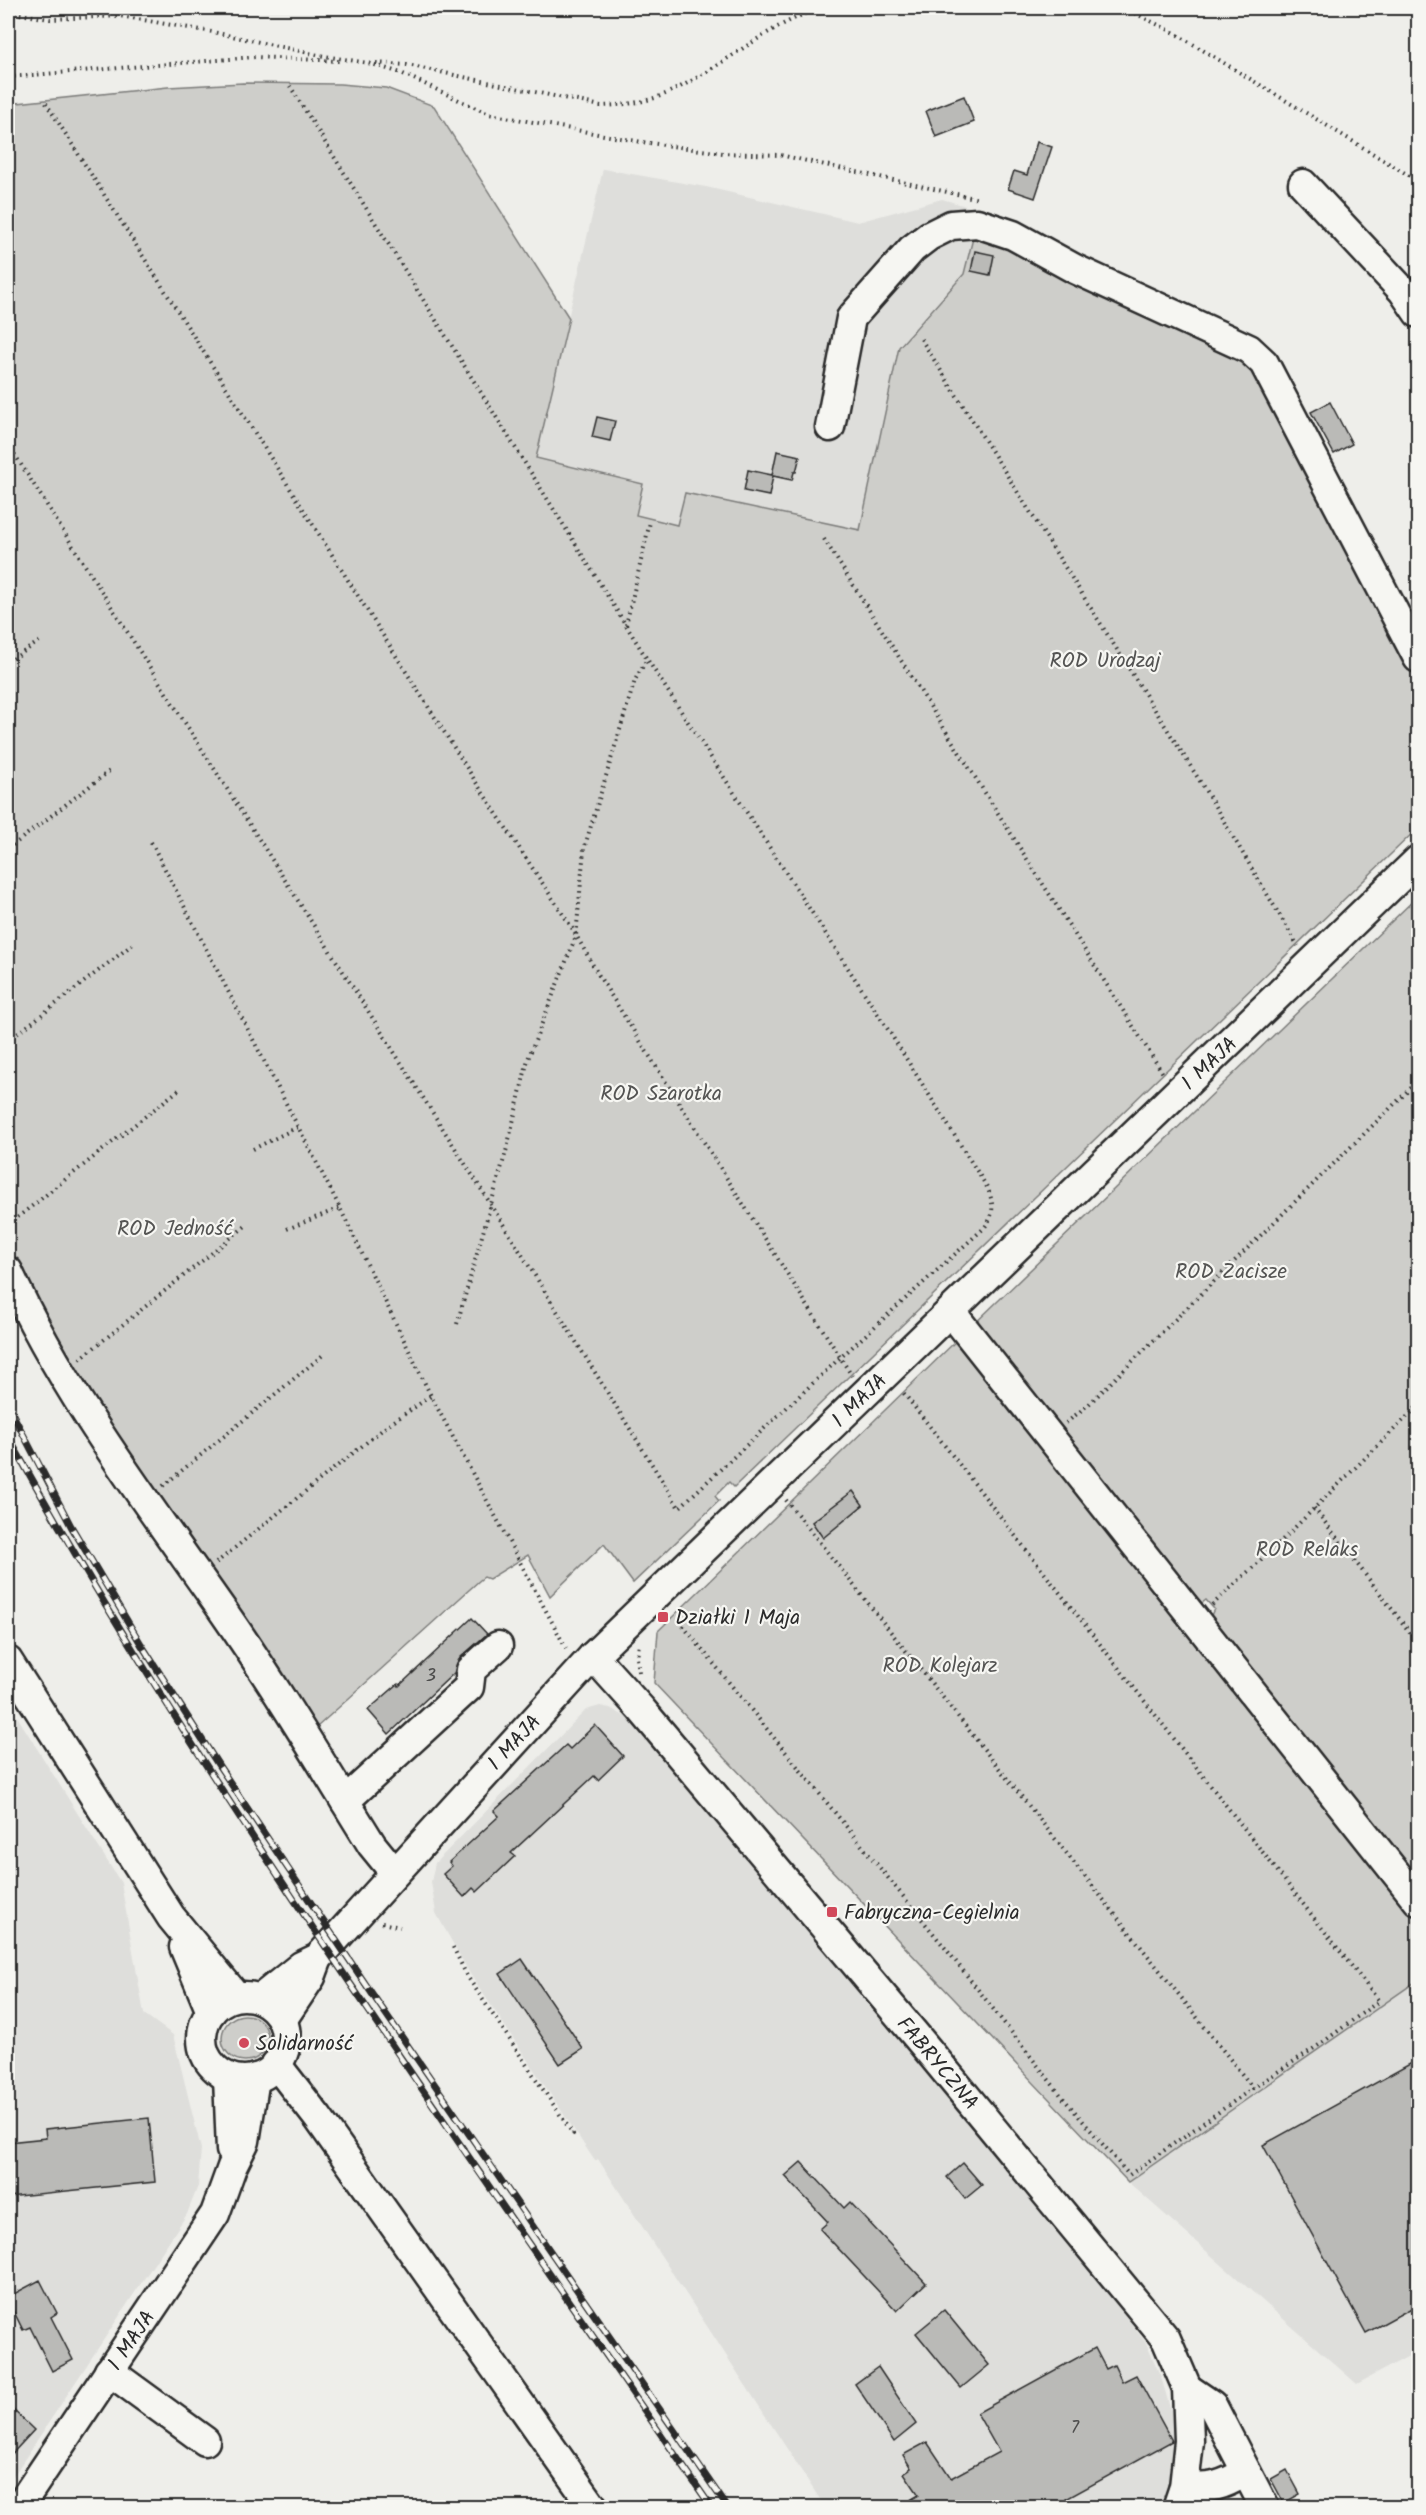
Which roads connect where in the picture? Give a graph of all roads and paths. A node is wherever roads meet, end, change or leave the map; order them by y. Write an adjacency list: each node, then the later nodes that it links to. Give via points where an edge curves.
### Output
1 (821, 8): 4 (path, via 753,41 672,91 631,105 601,106 407,65)
2 (1124, 8): 8 (path, via 1173,32)
3 (8, 12): 4 (path, via 50,19 120,16)
4 (368, 63): 5 (path, via 255,57); 10 (path, via 489,114 642,142 723,153 780,155)
5 (8, 77)
6 (290, 86): 17 (path)
7 (46, 103): 26 (path)
8 (1419, 181)
9 (1303, 184): 11 (street, via 1403,291)
10 (983, 201)
11 (1419, 314)
12 (921, 339): 28 (path)
13 (830, 427): 19 (street, via 851,318 912,249 951,225 977,223 1013,235 1075,269 1249,349 1264,363)
14 (8, 444): 35 (path)
15 (650, 522): 17 (path)
16 (824, 539): 32 (path)
17 (626, 625): 20 (path)
18 (43, 639): 21 (path)
19 (1419, 658)
20 (647, 659): 26 (path, via 635,680 584,849); 44 (path, via 992,1199 990,1221 984,1228)
21 (8, 662)
22 (112, 769): 24 (path)
23 (151, 842): 33 (path)
24 (8, 849)
25 (1419, 860): 28 (street, 1 MAJA)
26 (576, 936): 35 (path, via 528,1059); 44 (path)
27 (133, 944): 29 (path)
28 (1311, 964): 32 (street, 1 MAJA)
29 (8, 1041)
30 (1419, 1081): 50 (path, via 1089,1404)
31 (181, 1088): 38 (path)
32 (1177, 1093): 41 (street, 1 MAJA)
33 (298, 1127): 34 (path); 36 (path)
34 (253, 1149)
35 (490, 1203): 42 (path); 44 (path, via 679,1508)
36 (340, 1208): 39 (path); 48 (path)
37 (248, 1224): 46 (path)
38 (8, 1225)
39 (287, 1229)
40 (8, 1271): 46 (street)
41 (951, 1312): 45 (street, 1 MAJA); 50 (street)
42 (457, 1324)
43 (323, 1356): 52 (path)
44 (841, 1357): 47 (path)
45 (887, 1373): 47 (street, 1 MAJA); 71 (path, via 1379,2001)
46 (61, 1374): 52 (street)
47 (866, 1393): 51 (street, 1 MAJA)
48 (431, 1396): 54 (path, via 387,1426); 60 (path)
49 (1419, 1406): 53 (path)
50 (1049, 1436): 55 (street)
51 (772, 1483): 60 (street, 1 MAJA); 71 (path)
52 (144, 1501): 54 (street)
53 (1314, 1508): 55 (path); 57 (path)
54 (198, 1577): 61 (street, via 258,1662)
55 (1195, 1619): 63 (street)
56 (683, 1626): 71 (path, via 1129,2175)
57 (1419, 1643)
58 (498, 1646): 61 (street, via 471,1670 469,1687)
59 (8, 1661): 64 (street)
60 (586, 1664): 62 (street, 1 MAJA); 74 (street, FABRYCZNA, via 641,1708 923,2044 1166,2339)
61 (345, 1801): 62 (street)
62 (394, 1872): 66 (street, 1 MAJA)
63 (1419, 1901)
64 (171, 1917): 67 (street); 68 (street)
65 (453, 1947): 72 (path, via 467,1976 573,2134)
66 (318, 1958): 67 (street, 1 MAJA); 69 (street, 1 MAJA, via 311,1977)
67 (248, 1998): 68 (street, via 226,1999); 69 (street, via 276,2011)
68 (202, 2016): 70 (street, via 203,2049 208,2061 217,2070); 70 (path, via 189,2033 192,2056 200,2071)
69 (282, 2020): 70 (street, via 284,2050)
70 (242, 2075): 73 (street, 1 MAJA, via 232,2167 215,2214); 79 (street, via 318,2118)
71 (1253, 2088)
72 (569, 2136)
73 (110, 2371): 75 (street); 78 (street, 1 MAJA)
74 (1187, 2388): 76 (street, via 1212,2405); 77 (street, FABRYCZNA, via 1189,2441)
75 (205, 2441)
76 (1246, 2472): 77 (street, via 1223,2485); 80 (street)
77 (1180, 2497)
78 (18, 2508)
79 (594, 2508)
80 (1265, 2508)

